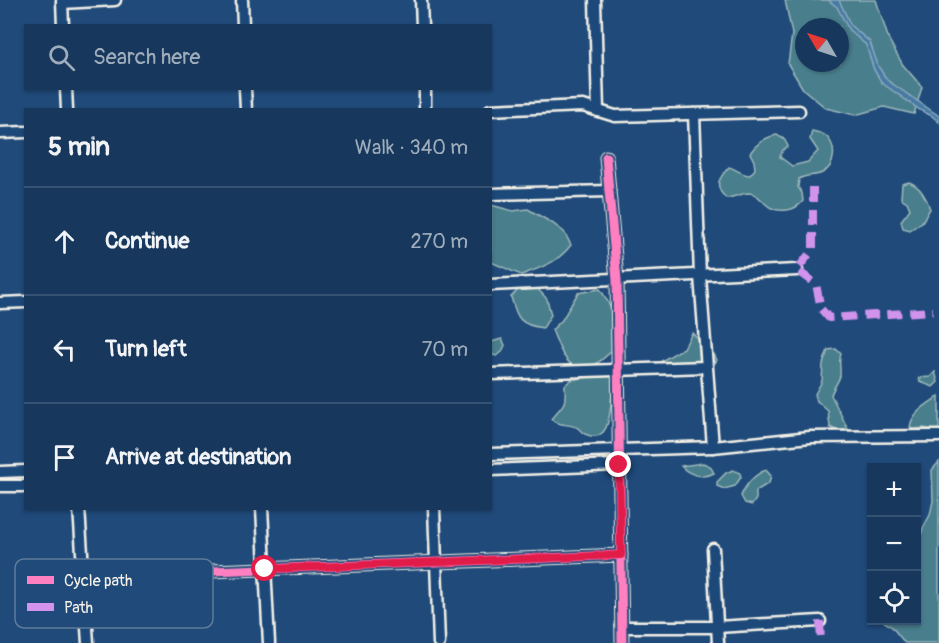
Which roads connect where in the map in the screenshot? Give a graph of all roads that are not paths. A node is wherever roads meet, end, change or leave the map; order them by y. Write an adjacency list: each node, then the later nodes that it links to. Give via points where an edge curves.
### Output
1 (115, 0): 5 (street)
2 (242, 0): 7 (street)
3 (422, 0): 8 (street)
4 (595, 0): 16 (street)
5 (62, 1): 6 (street)
6 (63, 24)
7 (243, 24)
8 (422, 24)
9 (66, 90): 12 (street)
10 (245, 90): 13 (street)
11 (425, 90): 14 (street)
12 (67, 108)
13 (246, 108)
14 (425, 108)
15 (492, 110): 16 (street, via 583,106)
16 (598, 111): 18 (street, via 615,116)
17 (799, 111): 18 (street)
18 (694, 114): 25 (street)
19 (24, 132): 20 (street)
20 (0, 133)
21 (606, 157): 22 (street)
22 (609, 191): 23 (street); 26 (street)
23 (492, 194)
24 (797, 270): 25 (street)
25 (700, 276): 26 (street); 30 (street)
26 (617, 280): 27 (street); 31 (street)
27 (492, 285)
28 (0, 303): 29 (street)
29 (24, 303)
30 (706, 367): 31 (street); 34 (street)
31 (619, 370): 32 (street); 35 (street)
32 (492, 374)
33 (939, 436): 34 (street, via 810,437)
34 (713, 447): 35 (street)
35 (619, 450): 36 (street); 37 (street)
36 (492, 454)
37 (619, 465): 38 (street); 47 (street)
38 (492, 470)
39 (24, 471): 40 (street)
40 (0, 472)
41 (0, 486): 42 (street)
42 (24, 486)
43 (78, 510): 48 (street)
44 (262, 510): 50 (street)
45 (434, 510): 49 (street)
46 (713, 549): 54 (street)
47 (621, 555): 49 (street); 53 (street)
48 (82, 559)
49 (436, 562): 50 (street); 58 (street)
50 (265, 569): 51 (street); 57 (street)
51 (213, 571)
52 (820, 621): 54 (street)
53 (622, 627): 54 (street); 59 (street)
54 (717, 627): 60 (street)
55 (87, 628): 56 (street)
56 (88, 643)
57 (269, 643)
58 (439, 643)
59 (622, 643)
60 (718, 643)

